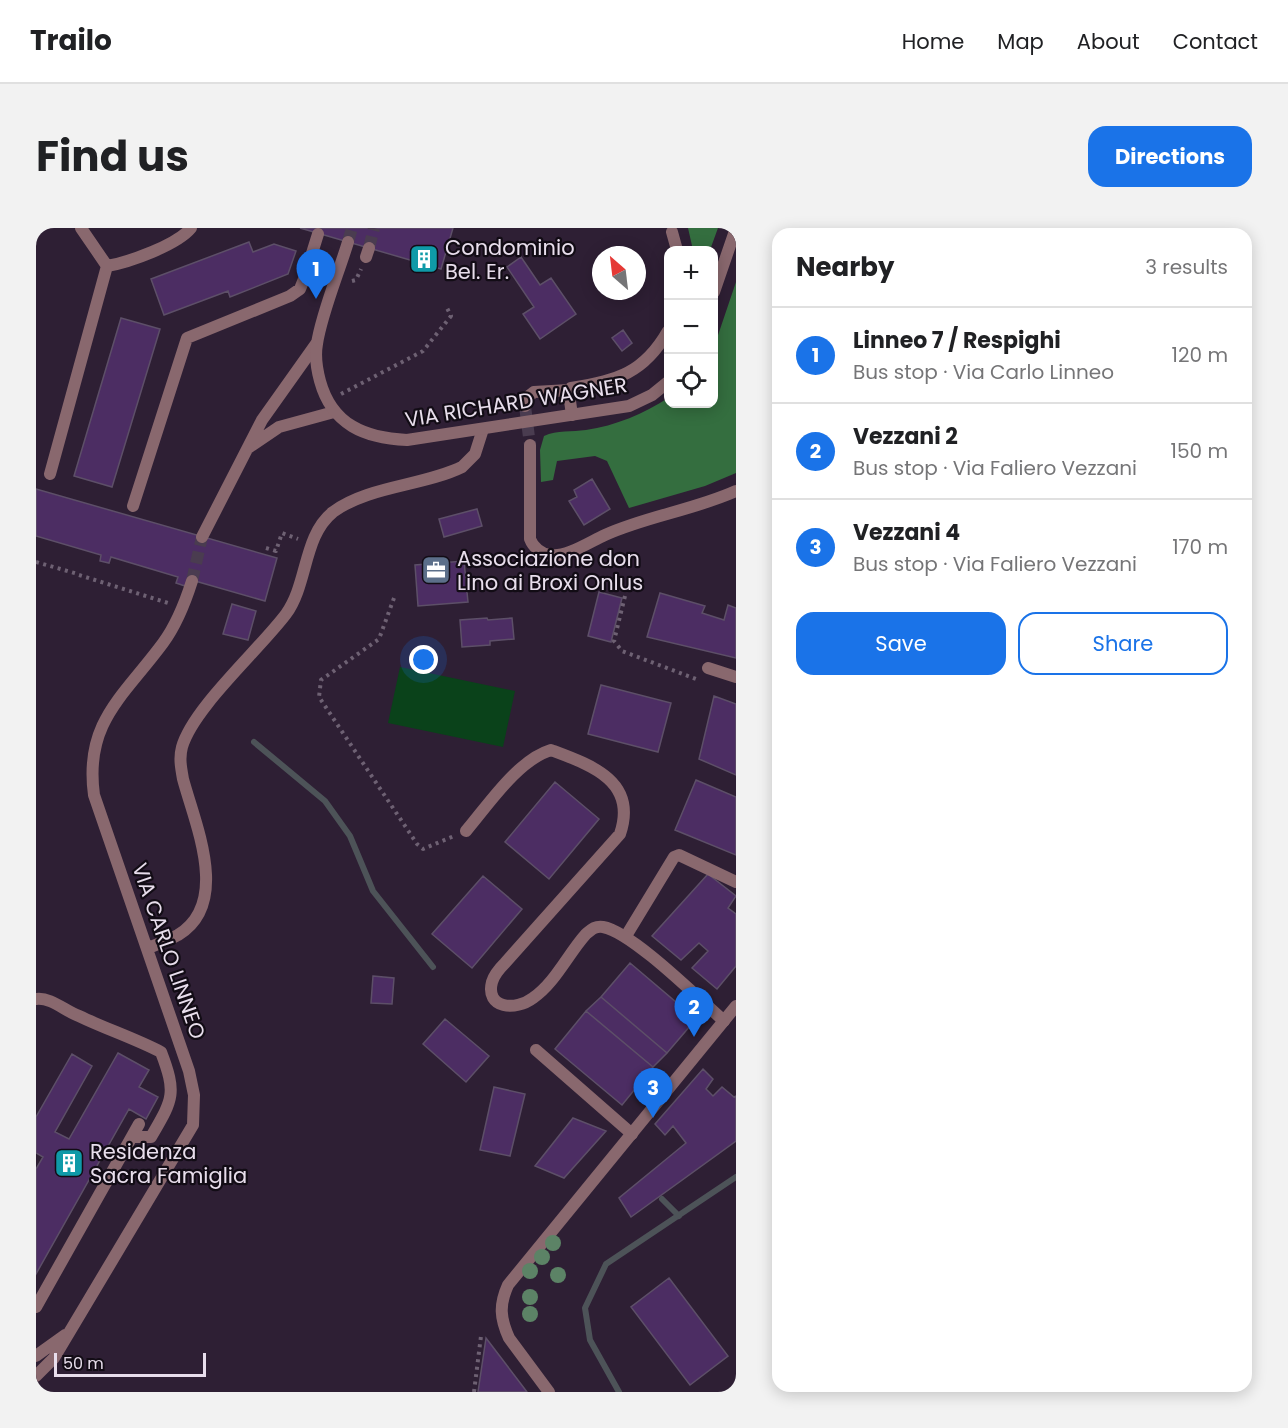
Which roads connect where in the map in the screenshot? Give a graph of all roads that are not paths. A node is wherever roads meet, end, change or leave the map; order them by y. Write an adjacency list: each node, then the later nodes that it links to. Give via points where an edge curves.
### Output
1 (81, 228): 8 (street)
2 (191, 228): 8 (street, via 171,243)
3 (736, 228): 9 (street)
4 (672, 232): 7 (street)
5 (318, 234): 22 (street, via 300,289 187,338)
6 (348, 242): 11 (street)
7 (676, 246)
8 (107, 266): 20 (street)
9 (718, 280)
10 (664, 338): 13 (street, via 630,372)
11 (316, 344): 15 (street, via 318,372); 19 (street)
12 (664, 386): 16 (street, VIA RICHARD WAGNER, via 629,406)
13 (569, 390): 14 (street, via 528,394); 16 (street)
14 (525, 406)
15 (331, 407): 17 (street, VIA RICHARD WAGNER, via 351,428 387,439 407,440); 19 (street, via 279,427)
16 (572, 415): 17 (street, VIA RICHARD WAGNER)
17 (483, 429): 30 (street, via 475,454 462,467 344,506 320,526 303,580 286,614 199,717 185,741 180,764 208,876 206,894 191,923 179,935)
18 (530, 445): 21 (street, via 530,539 532,546 550,556)
19 (245, 450): 23 (street)
20 (50, 474)
21 (736, 491)
22 (133, 506)
23 (202, 537)
24 (192, 581): 30 (street, VIA CARLO LINNEO, via 183,608 164,642 106,717 93,754 94,795)
25 (708, 668): 26 (street)
26 (736, 677)
27 (466, 831): 29 (street, via 526,762 551,750 606,774 624,804 626,816 620,834 498,971 491,993 499,1003 512,1008 541,992 594,927)
28 (736, 882): 29 (street, via 679,855 674,857)
29 (626, 936): 33 (street)
30 (148, 948): 39 (street, VIA CARLO LINNEO, via 189,1071 194,1095 192,1125)
31 (36, 999): 37 (street, via 46,999 161,1052 173,1092 151,1137)
32 (736, 1006): 33 (street)
33 (724, 1021): 36 (street)
34 (536, 1050): 36 (street)
35 (139, 1124): 37 (street)
36 (632, 1134): 42 (street, via 515,1275 503,1296 502,1320 509,1338)
37 (132, 1137): 38 (street)
38 (36, 1308)
39 (69, 1332): 40 (street, VIA CARLO LINNEO); 41 (street, VIA CARLO LINNEO, via 54,1359)
40 (36, 1356)
41 (36, 1376)
42 (549, 1392)

